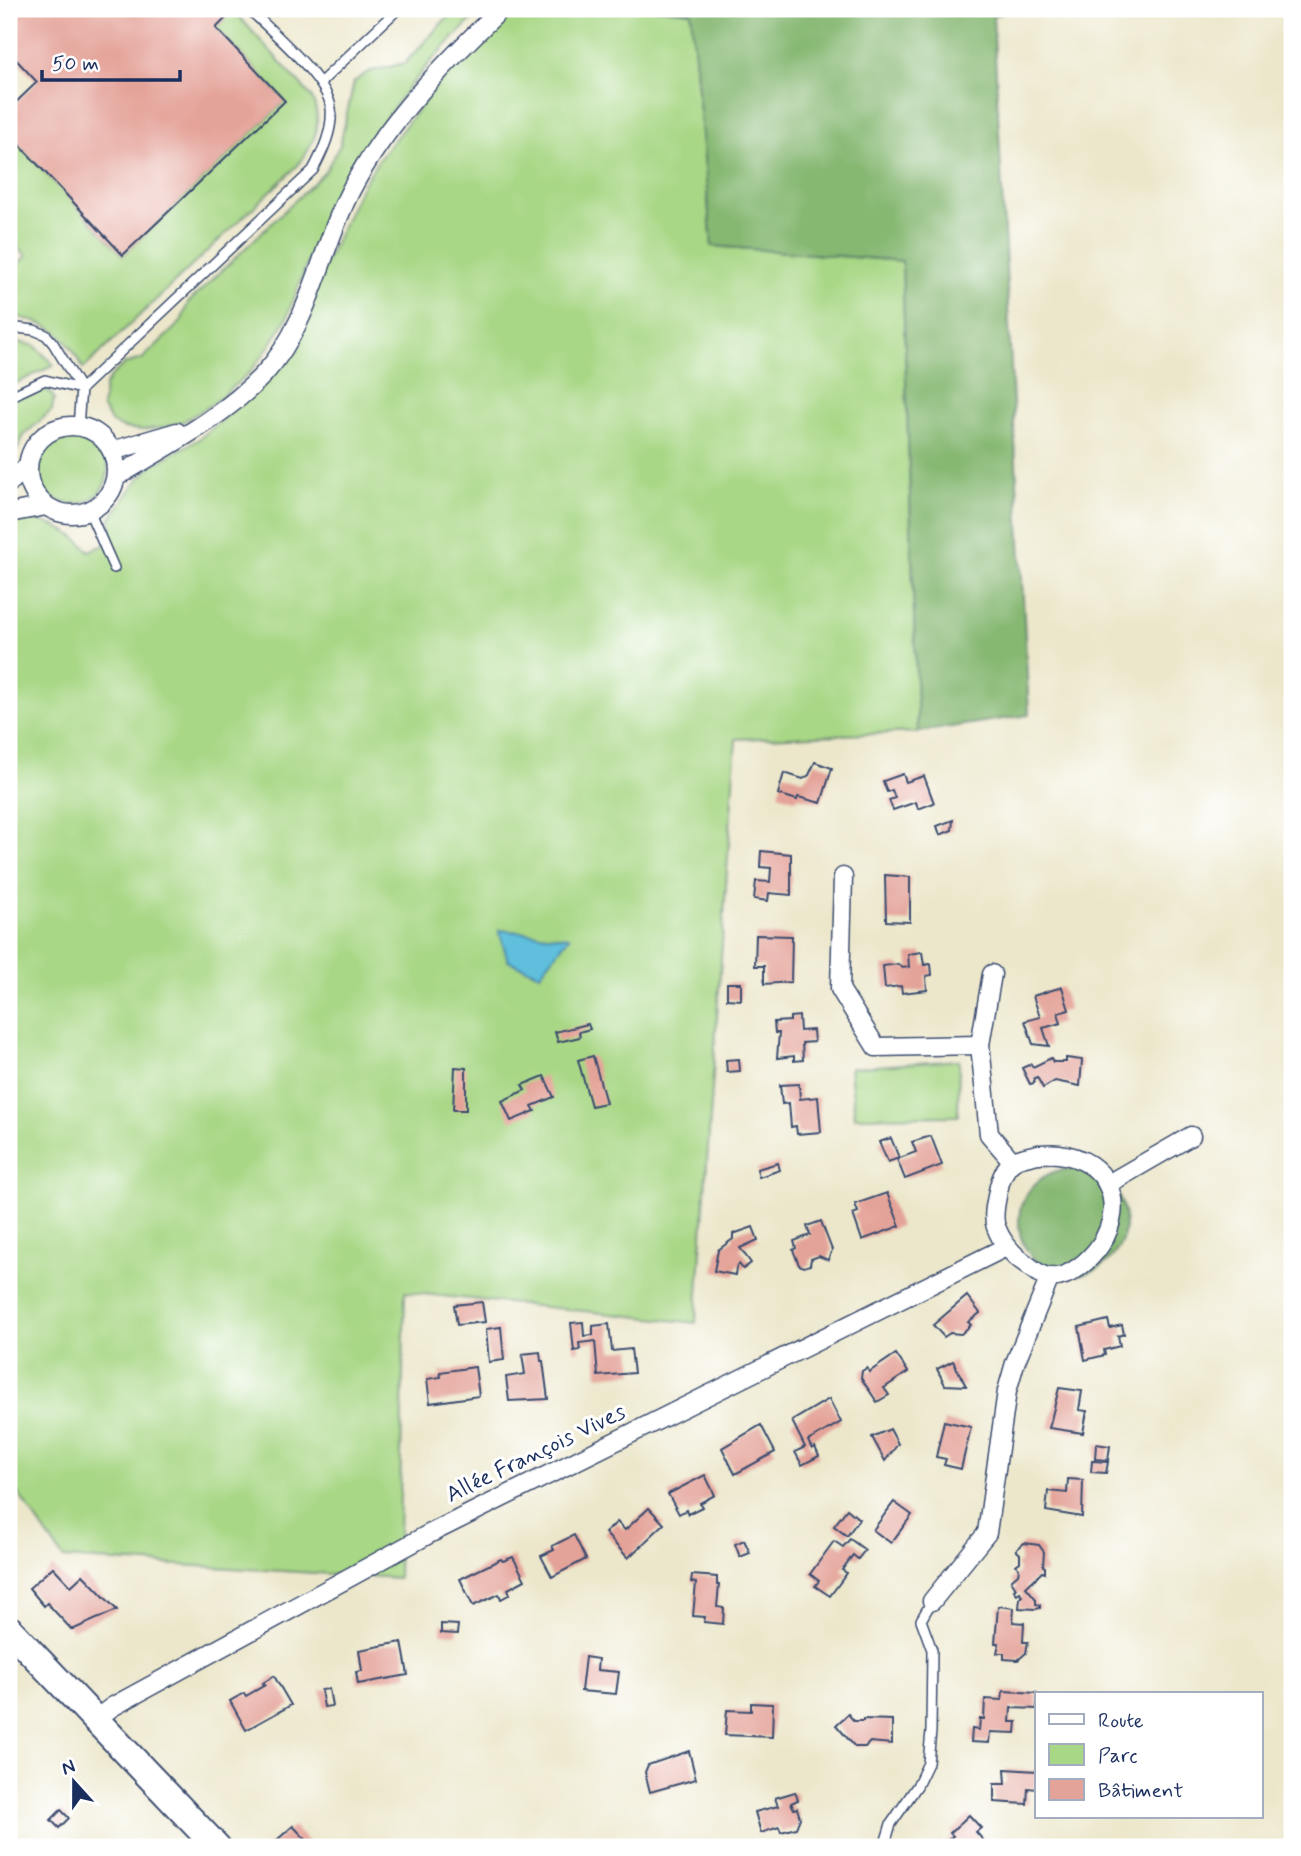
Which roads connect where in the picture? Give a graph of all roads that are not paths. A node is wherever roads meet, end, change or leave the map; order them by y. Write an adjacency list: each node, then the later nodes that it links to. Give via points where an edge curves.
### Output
1 (248, 9): 4 (lane)
2 (398, 9): 4 (lane)
3 (501, 9): 8 (street, via 456,52 379,146 352,187 312,292 292,335 266,372 237,401)
4 (321, 82): 6 (lane, via 331,107 326,145 313,170)
5 (9, 327): 6 (lane, via 46,335)
6 (81, 389): 7 (lane, via 45,380); 9 (lane)
7 (9, 397)
8 (201, 425): 10 (street); 12 (street)
9 (78, 426): 10 (street, via 98,434); 11 (street, via 50,431 31,452)
10 (112, 451): 12 (street)
11 (28, 466): 13 (street); 14 (street, via 35,495)
12 (116, 477): 15 (street, via 112,491)
13 (9, 483)
14 (46, 506): 15 (street, via 74,515); 16 (street)
15 (89, 511): 17 (lane)
16 (9, 513)
17 (114, 568)
18 (843, 877): 20 (street, via 840,989 876,1046)
19 (992, 974): 20 (street)
20 (980, 1045): 22 (street, via 989,1134)
21 (1191, 1136): 23 (street)
22 (1013, 1162): 23 (street, via 1038,1154 1059,1154 1092,1166); 24 (street, via 1001,1180 995,1206 995,1226)
23 (1108, 1184): 25 (street, via 1113,1220 1106,1235 1084,1263)
24 (1006, 1247): 25 (street, via 1037,1273); 28 (street, Allée François Vives, via 429,1534)
25 (1050, 1277): 26 (street, via 1007,1391 987,1533)
26 (932, 1601): 30 (lane, via 921,1619 932,1650 928,1763 891,1824)
27 (9, 1629): 28 (main road)
28 (96, 1720): 29 (main road)
29 (217, 1847)
30 (884, 1847)

